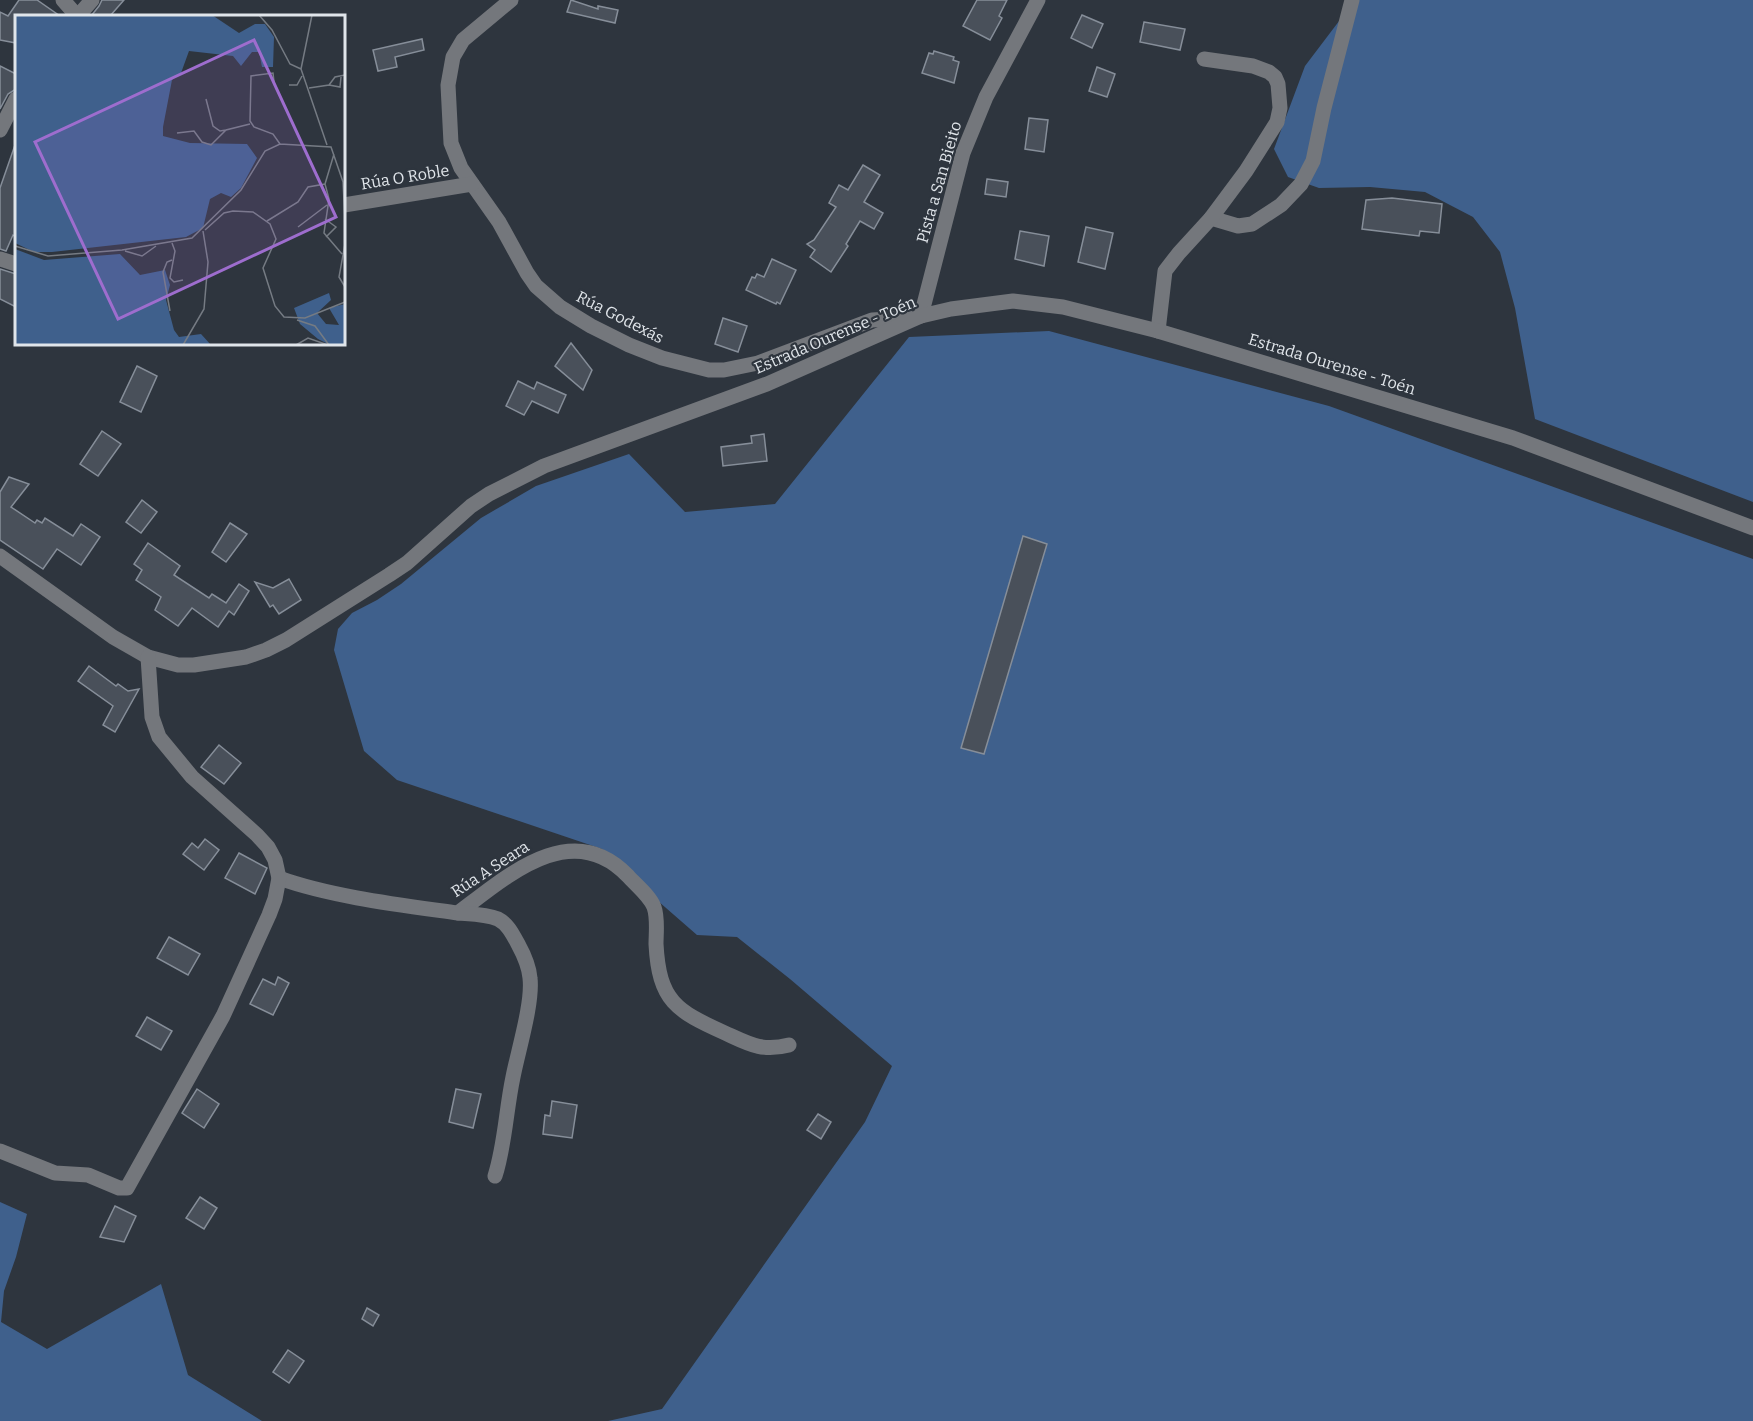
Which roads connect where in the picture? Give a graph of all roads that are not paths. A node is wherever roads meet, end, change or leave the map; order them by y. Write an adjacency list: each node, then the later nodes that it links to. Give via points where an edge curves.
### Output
1 (63, 0): 6 (street)
2 (92, 0): 7 (street)
3 (511, 0): 11 (street, Rúa Godexás, via 462,40 451,65 451,143)
4 (1038, 0): 16 (street, Pista a San Bieito, via 986,97 963,153)
5 (1352, 0): 13 (street, via 1313,161 1301,184 1281,205 1252,224 1238,226)
6 (77, 15)
7 (79, 15)
8 (1204, 58): 13 (street, via 1263,69 1275,77 1280,92 1273,129)
9 (15, 101): 10 (street)
10 (7, 121)
11 (472, 184): 12 (street, Rúa O Roble); 16 (street, Rúa Godexás, via 500,222 527,273 547,297 591,326 693,368 724,370 758,363 872,320)
12 (345, 205)
13 (1211, 218): 17 (street, via 1165,271)
14 (0, 259): 15 (street)
15 (15, 264)
16 (918, 317): 17 (street, Estrada Ourense - Toén, via 1013,301 1063,308); 20 (street, Estrada Ourense - Toén, via 767,384 524,475 451,521 407,563 266,650 194,665)
17 (1158, 331): 18 (street, Estrada Ourense - Toén, via 1513,438)
18 (1753, 528)
19 (0, 556): 20 (street, Estrada Ourense - Toén)
20 (147, 657): 21 (street, via 152,717 159,738 192,777 268,847)
21 (279, 878): 22 (street, Rúa A Seara, via 323,890); 24 (street, via 272,907 223,1016 127,1188 88,1175 55,1173)
22 (458, 913): 23 (street, Rúa A Seara, via 511,873 537,859 581,851 601,855 624,872 654,907 661,978 671,1000 700,1022 756,1047); 25 (street, via 502,921 520,948 530,977 530,997)
23 (789, 1045)
24 (0, 1152)
25 (495, 1176)

